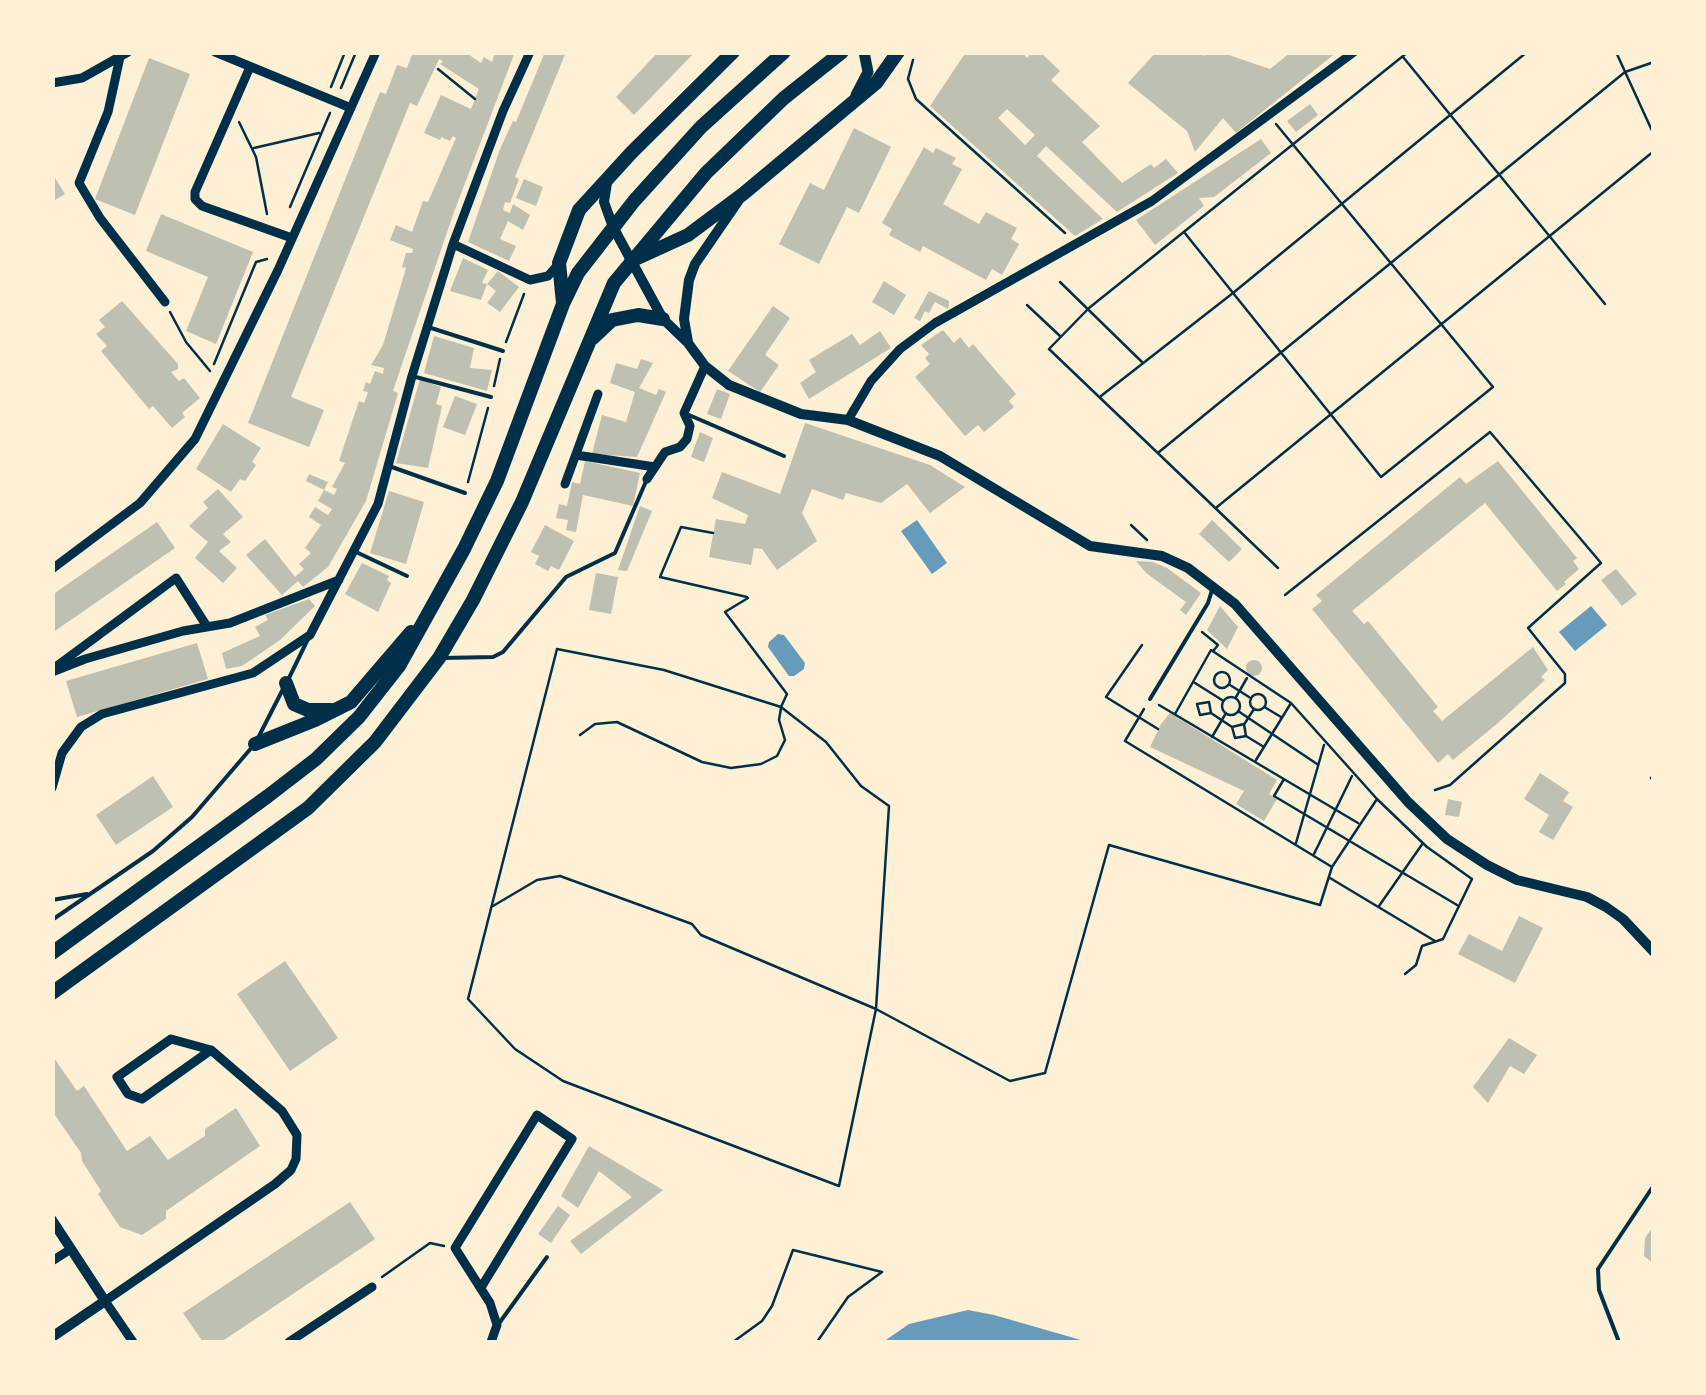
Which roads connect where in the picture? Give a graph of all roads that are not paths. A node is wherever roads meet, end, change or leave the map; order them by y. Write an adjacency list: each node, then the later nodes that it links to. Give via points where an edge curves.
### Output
1 (215, 52): 11 (street)
2 (376, 52): 14 (street)
3 (530, 52): 19 (street)
4 (734, 52): 15 (highway)
5 (784, 52): 17 (highway, via 702,128)
6 (842, 52): 20 (highway, via 737,142)
7 (864, 52): 13 (main road, via 868,72)
8 (902, 52): 13 (highway)
9 (1354, 52): 34 (street, via 1152,201 935,323 871,381)
10 (124, 55): 12 (street, via 82,78); 22 (street, via 79,184)
11 (250, 66): 14 (street); 18 (street, via 195,199)
12 (52, 83)
13 (850, 102): 16 (highway)
14 (351, 108): 18 (street)
15 (610, 178): 17 (street, via 604,202); 21 (highway, via 580,210)
16 (743, 194): 20 (highway, via 688,235); 26 (street, via 688,280)
17 (613, 227): 20 (street); 23 (highway)
18 (292, 238): 43 (street, via 195,440 140,503)
19 (453, 244): 21 (street, via 530,280 548,276); 25 (street)
20 (630, 261): 24 (street); 27 (highway)
21 (559, 263): 23 (highway)
22 (165, 302)
23 (564, 304): 47 (highway, via 497,481)
24 (663, 319): 26 (street); 27 (highway, via 612,320)
25 (428, 326): 28 (lane); 30 (street)
26 (688, 343): 29 (street)
27 (585, 345): 50 (highway, via 522,502)
28 (503, 351)
29 (705, 366): 33 (street); 34 (street, via 729,385 801,414)
30 (412, 376): 32 (lane); 37 (street)
31 (598, 394): 35 (street)
32 (490, 398)
33 (684, 413): 36 (lane); 38 (street, via 690,426 685,444 665,452)
34 (848, 420): 46 (street, via 940,456 1090,546 1162,556)
35 (576, 455): 38 (street); 40 (street)
36 (784, 456)
37 (389, 466): 41 (lane); 42 (street)
38 (655, 467): 39 (street)
39 (647, 479): 50 (lane, via 615,553 566,577 503,652)
40 (565, 484)
41 (465, 493)
42 (354, 551): 44 (lane); 45 (street)
43 (52, 568)
44 (408, 576)
45 (339, 580): 48 (street, via 230,624); 49 (street)
46 (1215, 586): 53 (lane); 60 (street, via 1448,839 1516,880 1588,897)
47 (431, 608): 54 (highway, via 363,690); 61 (highway, via 400,666 316,759)
48 (206, 625): 51 (street); 51 (street, via 176,578)
49 (310, 635): 52 (lane); 56 (street, via 253,673 102,714 81,727 62,753)
50 (439, 658): 62 (highway, via 374,742 308,808)
51 (52, 671)
52 (286, 683): 54 (highway, via 294,704); 55 (lane)
53 (1150, 699)
54 (337, 710): 55 (highway)
55 (255, 744): 57 (lane, via 192,817)
56 (52, 788)
57 (92, 893): 58 (lane); 59 (lane)
58 (52, 897)
59 (52, 920)
60 (1654, 952)
61 (52, 953)
62 (52, 993)
63 (211, 1050): 63 (street, via 142,1099 128,1094 116,1077 171,1039); 71 (street, via 282,1111 297,1135 296,1159 275,1184)
64 (1654, 1185): 77 (lane, via 1598,1269)
65 (54, 1225): 66 (street)
66 (71, 1249): 68 (street); 71 (street)
67 (547, 1257): 72 (lane)
68 (52, 1261)
69 (482, 1286): 69 (street, via 572,1139 537,1115 455,1248); 72 (street)
70 (372, 1287): 75 (street)
71 (105, 1301): 73 (street); 74 (street)
72 (497, 1325): 76 (street)
73 (52, 1338)
74 (133, 1342)
75 (290, 1342)
76 (492, 1342)
77 (1618, 1342)

